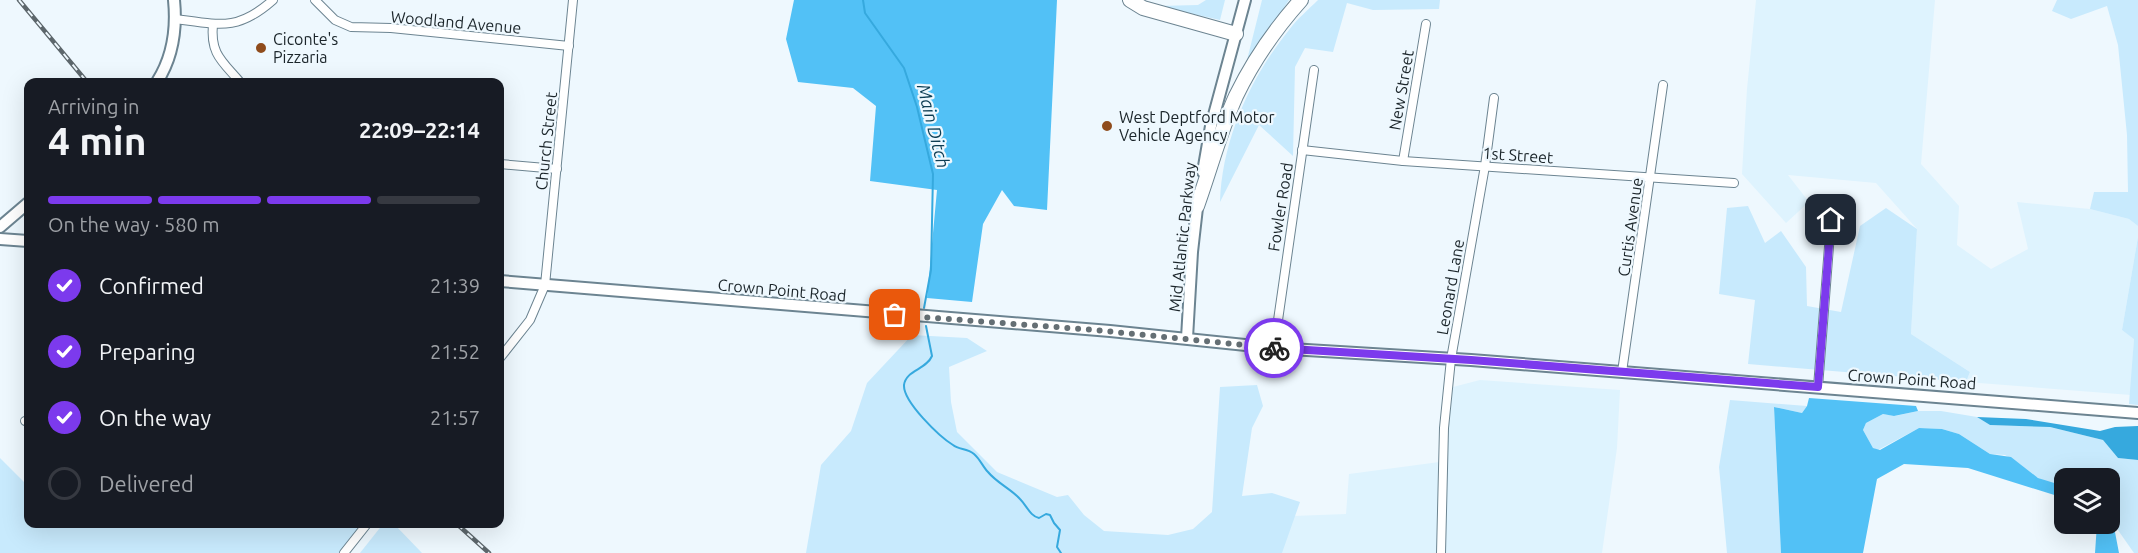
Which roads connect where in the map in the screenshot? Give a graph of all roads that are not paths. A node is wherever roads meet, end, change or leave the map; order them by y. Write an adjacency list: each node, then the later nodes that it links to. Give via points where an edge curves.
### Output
1 (174, 0): 8 (main road)
2 (273, 0): 9 (street, via 245,20)
3 (315, 0): 12 (street, Woodland Avenue, via 335,20 351,27)
4 (573, 0): 12 (street, Church Street)
5 (1130, 0): 11 (highway, via 1143,8)
6 (1245, 0): 11 (main road, Mid Atlantic Parkway)
7 (1301, 0): 26 (highway, via 1283,19 1236,98)
8 (176, 19): 9 (street); 14 (main road, via 172,49)
9 (213, 24): 15 (street, via 215,52)
10 (1426, 24): 19 (street, New Street)
11 (1236, 34): 26 (main road, Mid Atlantic Parkway, via 1212,126)
12 (569, 46): 22 (street, Church Street)
13 (1314, 70): 18 (street, Fowler Road)
14 (159, 78)
15 (237, 78)
16 (1663, 85): 23 (street, Curtis Avenue)
17 (1494, 98): 21 (street, Leonard Lane)
18 (1302, 150): 19 (street, 1st Street); 34 (street, Fowler Road)
19 (1403, 161): 21 (street, 1st Street)
20 (504, 164): 22 (street)
21 (1485, 166): 23 (street, 1st Street); 36 (street, Leonard Lane)
22 (557, 169): 32 (street, Church Street)
23 (1651, 179): 24 (street, 1st Street); 37 (street, Curtis Avenue)
24 (1734, 183)
25 (24, 206): 28 (main road)
26 (1197, 206): 33 (main road, Mid Atlantic Parkway)
27 (1831, 220): 38 (street)
28 (0, 226)
29 (0, 239): 30 (main road)
30 (24, 241)
31 (504, 281): 32 (main road, Crown Point Road)
32 (545, 285): 33 (main road, Crown Point Road); 35 (street, Church Street, via 530,320)
33 (1186, 338): 34 (main road, Crown Point Road)
34 (1274, 348): 36 (main road, Crown Point Road)
35 (504, 353)
36 (1451, 359): 37 (main road, Crown Point Road); 42 (street, Leonard Lane, via 1444,428)
37 (1622, 372): 38 (main road, Crown Point Road)
38 (1818, 387): 39 (main road, Crown Point Road)
39 (2138, 413)
40 (364, 528): 41 (street)
41 (344, 553)
42 (1441, 553)

